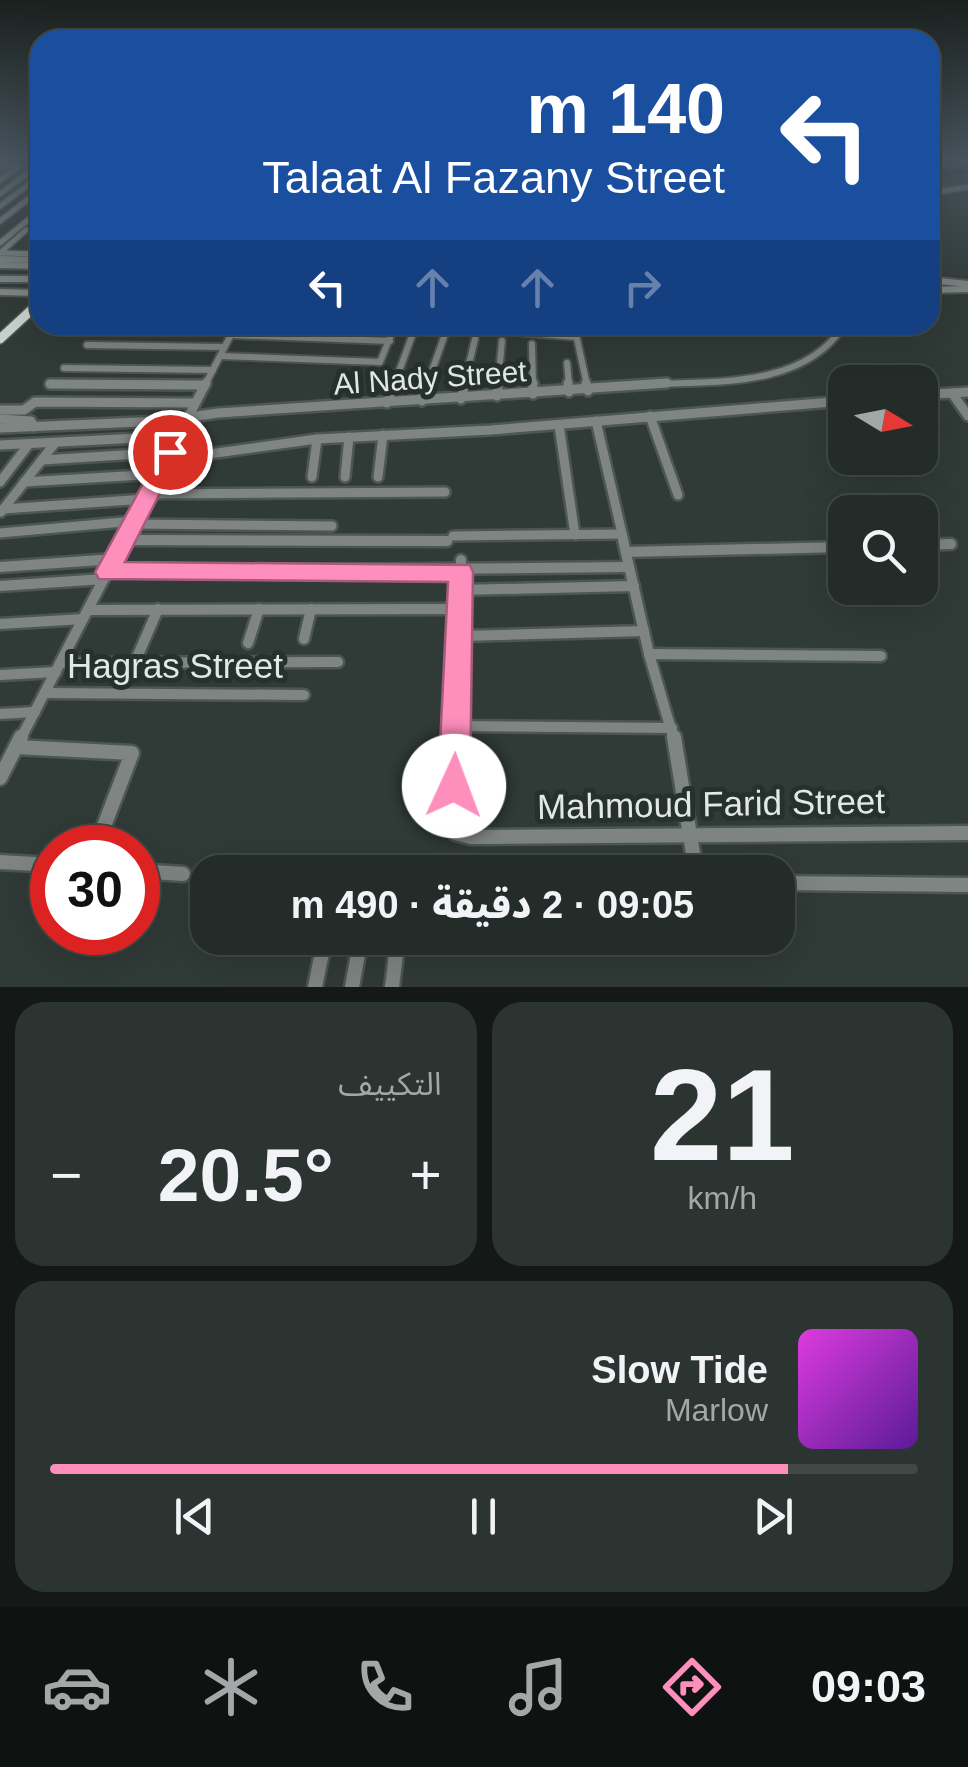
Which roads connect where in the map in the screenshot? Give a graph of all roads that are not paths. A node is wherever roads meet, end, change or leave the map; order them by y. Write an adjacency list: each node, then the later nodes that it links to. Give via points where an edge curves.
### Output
1 (22, 205): 3 (street)
2 (30, 218): 4 (street)
3 (0, 224)
4 (16, 230): 5 (street); 7 (street)
5 (26, 230): 6 (street); 8 (street)
6 (30, 230)
7 (0, 243)
8 (0, 257): 9 (street); 10 (street)
9 (30, 259)
10 (30, 259)
11 (0, 279): 12 (street)
12 (30, 279)
13 (940, 282): 14 (street)
14 (968, 286): 15 (street)
15 (940, 289)
16 (0, 292): 17 (street)
17 (30, 293)
18 (30, 311): 20 (main road)
19 (0, 327): 20 (street)
20 (13, 327): 33 (main road)
21 (231, 335): 37 (street)
22 (296, 335): 31 (street)
23 (377, 335): 31 (street)
24 (391, 335): 38 (street, via 382,361)
25 (412, 335): 55 (street)
26 (543, 335): 30 (street)
27 (576, 335): 30 (street)
28 (836, 335): 44 (street, Al Nady Street, via 822,351 776,373)
29 (444, 337): 52 (street)
30 (576, 338): 44 (street)
31 (346, 339): 38 (street)
32 (474, 339): 51 (street)
33 (0, 340)
34 (502, 341): 50 (street)
35 (532, 344): 48 (street)
36 (87, 346): 37 (street)
37 (222, 352): 38 (street); 41 (street)
38 (340, 361)
39 (567, 364): 45 (street)
40 (64, 368): 41 (street)
41 (213, 370): 43 (street)
42 (50, 384): 43 (street)
43 (204, 385): 54 (street)
44 (588, 391): 45 (street, Al Nady Street)
45 (569, 392): 48 (street, Al Nady Street)
46 (968, 392): 47 (street)
47 (952, 393): 49 (street); 58 (street)
48 (534, 394): 50 (street, Al Nady Street)
49 (938, 394)
50 (498, 396): 51 (street, Al Nady Street)
51 (461, 399): 52 (street, Al Nady Street)
52 (422, 401): 55 (street, Al Nady Street)
53 (828, 402): 57 (street)
54 (195, 403): 56 (street, via 36,402 24,410); 63 (street)
55 (388, 403): 63 (street, Al Nady Street)
56 (0, 410)
57 (650, 416): 60 (street); 80 (street)
58 (968, 416)
59 (0, 420): 62 (street, via 31,421)
60 (596, 421): 61 (street); 86 (street)
61 (559, 424): 65 (street); 87 (street)
62 (34, 427): 63 (street, Al Nady Street); 64 (street, Al Nady Street)
63 (183, 427): 68 (street); 71 (street)
64 (0, 428)
65 (383, 435): 66 (street); 76 (street)
66 (349, 437): 67 (street); 75 (street)
67 (317, 439): 71 (street); 74 (street)
68 (55, 443): 69 (street); 72 (street)
69 (29, 444): 70 (street); 77 (street)
70 (0, 446)
71 (168, 456): 72 (street); 73 (street)
72 (42, 460): 78 (street)
73 (159, 474): 78 (street); 81 (street)
74 (312, 477)
75 (344, 477)
76 (378, 477)
77 (0, 482)
78 (24, 482): 82 (street)
79 (444, 492): 81 (street)
80 (678, 495)
81 (147, 496): 82 (street); 83 (street)
82 (2, 511)
83 (133, 523): 84 (street); 85 (street); 88 (street)
84 (332, 526)
85 (0, 533)
86 (622, 534): 87 (street); 92 (street)
87 (574, 535): 88 (street)
88 (124, 540): 93 (street)
89 (938, 544): 90 (street)
90 (951, 544)
91 (828, 547): 92 (street)
92 (626, 552): 96 (street)
93 (114, 559): 95 (street); 97 (street)
94 (461, 566): 96 (street); 97 (street); 100 (street)
95 (0, 567)
96 (629, 567): 99 (street)
97 (106, 576): 98 (street); 105 (street)
98 (0, 586)
99 (634, 586): 100 (street); 107 (street)
100 (460, 590): 103 (street)
101 (259, 609): 102 (street); 104 (street); 110 (street)
102 (311, 609): 103 (street); 109 (street)
103 (460, 609): 108 (street)
104 (158, 610): 105 (street); 113 (street)
105 (86, 614): 106 (street); 115 (street)
106 (0, 624)
107 (644, 631): 108 (street); 111 (street)
108 (460, 636): 121 (street)
109 (304, 639)
110 (248, 643)
111 (649, 654): 112 (street); 122 (street)
112 (881, 656)
113 (135, 662): 114 (street); 115 (street)
114 (338, 662)
115 (58, 667): 116 (street); 117 (street)
116 (0, 676)
117 (44, 693): 118 (street, Hagras Street); 119 (street)
118 (304, 695)
119 (35, 712): 120 (street); 123 (street)
120 (0, 714)
121 (456, 726): 122 (street); 126 (street, Mahmoud Farid Street, via 456,833)
122 (672, 728): 126 (street)
123 (16, 747): 124 (street); 125 (street, via 132,752)
124 (0, 776)
125 (105, 825)
126 (688, 832): 127 (street, Mahmoud Farid Street); 128 (street)
127 (968, 833)
128 (693, 855)
129 (0, 862): 130 (street)
130 (30, 864)
131 (160, 872): 132 (street)
132 (183, 874)
133 (795, 883): 134 (street)
134 (968, 885)
135 (322, 955): 138 (street)
136 (358, 955): 139 (street)
137 (396, 955): 140 (street)
138 (315, 987)
139 (352, 987)
140 (392, 987)

